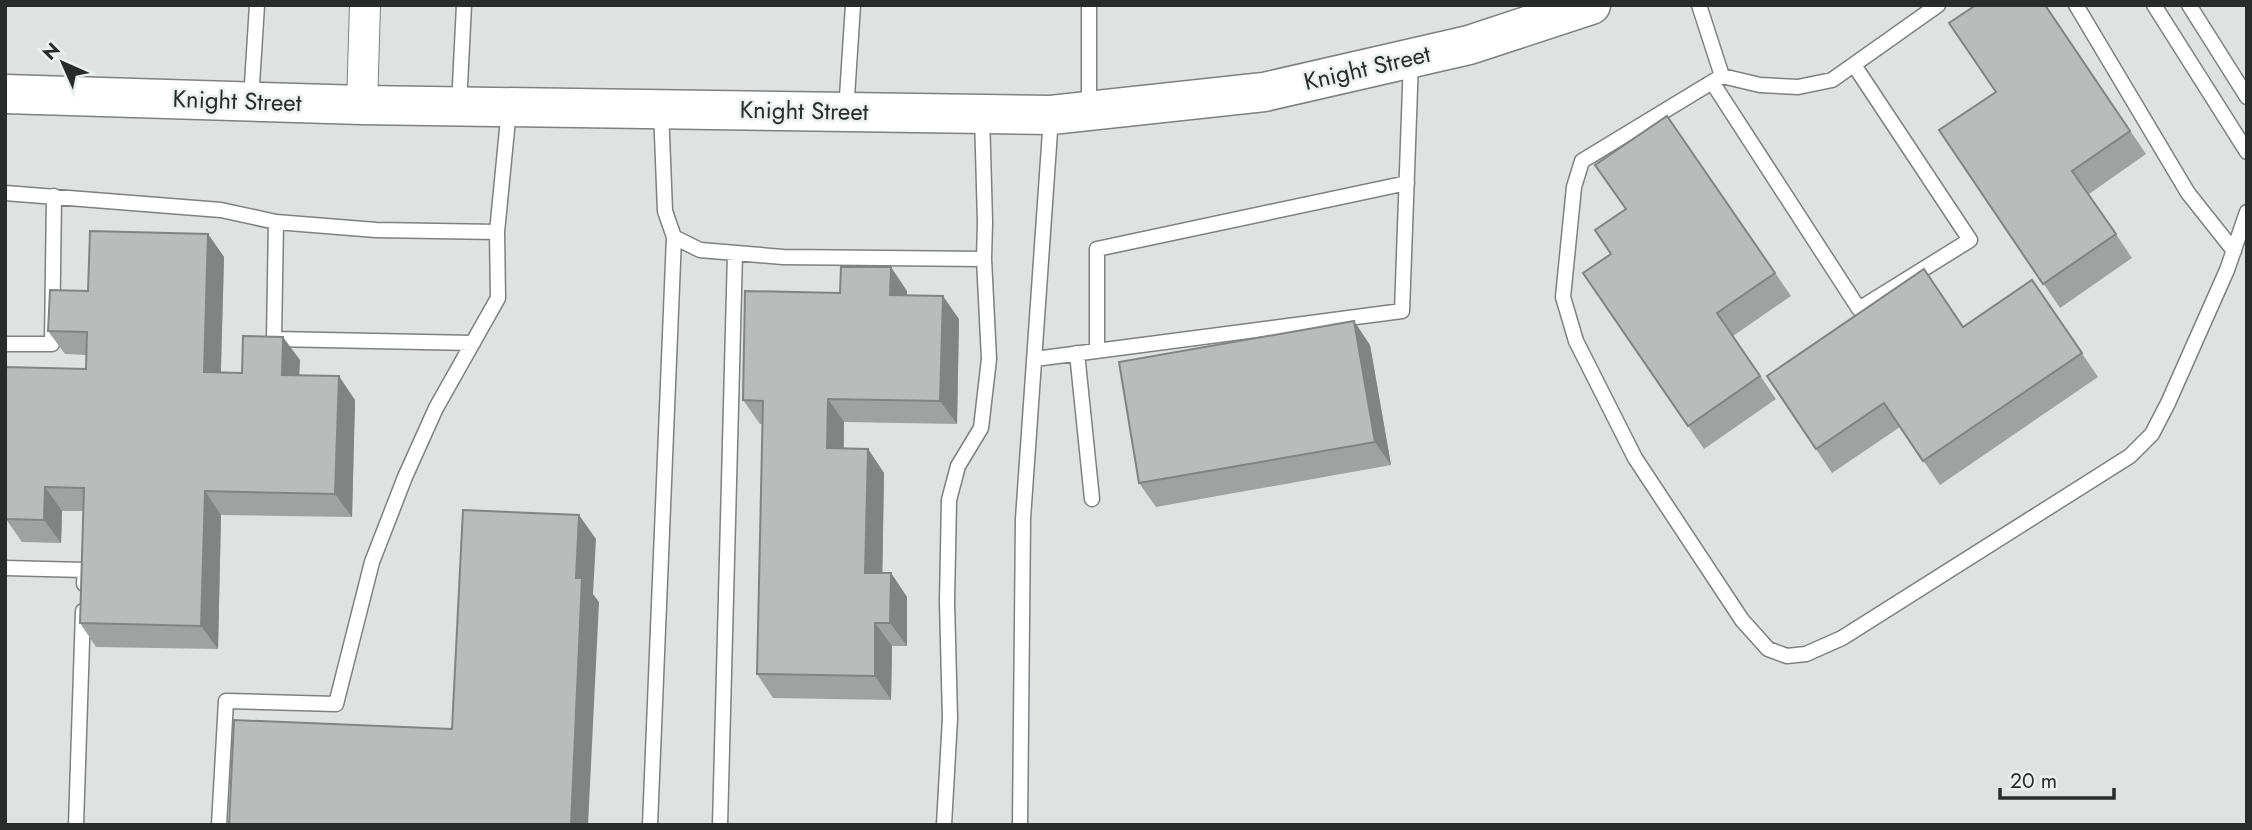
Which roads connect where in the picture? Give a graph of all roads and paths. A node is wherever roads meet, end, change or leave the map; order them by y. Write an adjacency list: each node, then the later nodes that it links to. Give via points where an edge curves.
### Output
1 (257, 5): 17 (lane)
2 (365, 5): 18 (street)
3 (464, 5): 19 (lane)
4 (853, 5): 23 (lane)
5 (1089, 5): 22 (lane)
6 (1699, 5): 14 (lane)
7 (1938, 5): 13 (lane)
8 (2076, 5): 34 (lane, via 2188,193)
9 (2154, 5): 26 (lane)
10 (2189, 5): 16 (lane)
11 (1569, 9): 12 (street, Knight Street, via 1469,45)
12 (1411, 58): 22 (street, Knight Street, via 1264,92); 27 (lane)
13 (1854, 65): 14 (lane, via 1832,80 1798,87); 14 (lane, via 1970,240 1860,309)
14 (1717, 79): 34 (lane, via 1582,161 1574,187 1563,296 1576,341 1635,458 1742,620 1768,649 1787,656 1806,654 1842,638 2130,456 2152,433 2168,402)
15 (5, 94): 17 (street, Knight Street)
16 (2247, 97)
17 (251, 102): 18 (street, Knight Street)
18 (362, 105): 19 (street, Knight Street)
19 (458, 106): 20 (street, Knight Street)
20 (509, 107): 21 (street, Knight Street); 32 (lane)
21 (661, 109): 23 (street, Knight Street); 33 (lane, via 665,211)
22 (1089, 111): 25 (street, Knight Street)
23 (846, 112): 24 (street, Knight Street)
24 (982, 114): 25 (street, Knight Street); 36 (lane)
25 (1052, 115): 41 (lane)
26 (2247, 152)
27 (1407, 183): 39 (lane, via 1097,249); 39 (lane, via 1402,311)
28 (5, 193): 29 (lane)
29 (54, 196): 31 (lane, via 221,210); 38 (lane, via 52,344)
30 (2247, 212): 34 (lane)
31 (276, 222): 32 (lane); 37 (lane, via 274,339)
32 (497, 232): 37 (lane, via 498,298)
33 (674, 237): 35 (lane, via 700,250); 46 (lane)
34 (2234, 251)
35 (735, 253): 36 (lane); 47 (lane)
36 (984, 259): 48 (lane, via 989,359 981,428 958,466 948,500 950,718)
37 (473, 343): 45 (lane, via 436,408 372,562 336,704 226,701)
38 (5, 344)
39 (1097, 351): 40 (lane)
40 (1077, 353): 41 (lane); 42 (lane)
41 (1035, 359): 49 (lane, via 1023,519)
42 (1092, 499)
43 (5, 568): 44 (lane, via 85,570)
44 (76, 825)
45 (219, 825)
46 (650, 825)
47 (720, 825)
48 (944, 825)
49 (1020, 825)

